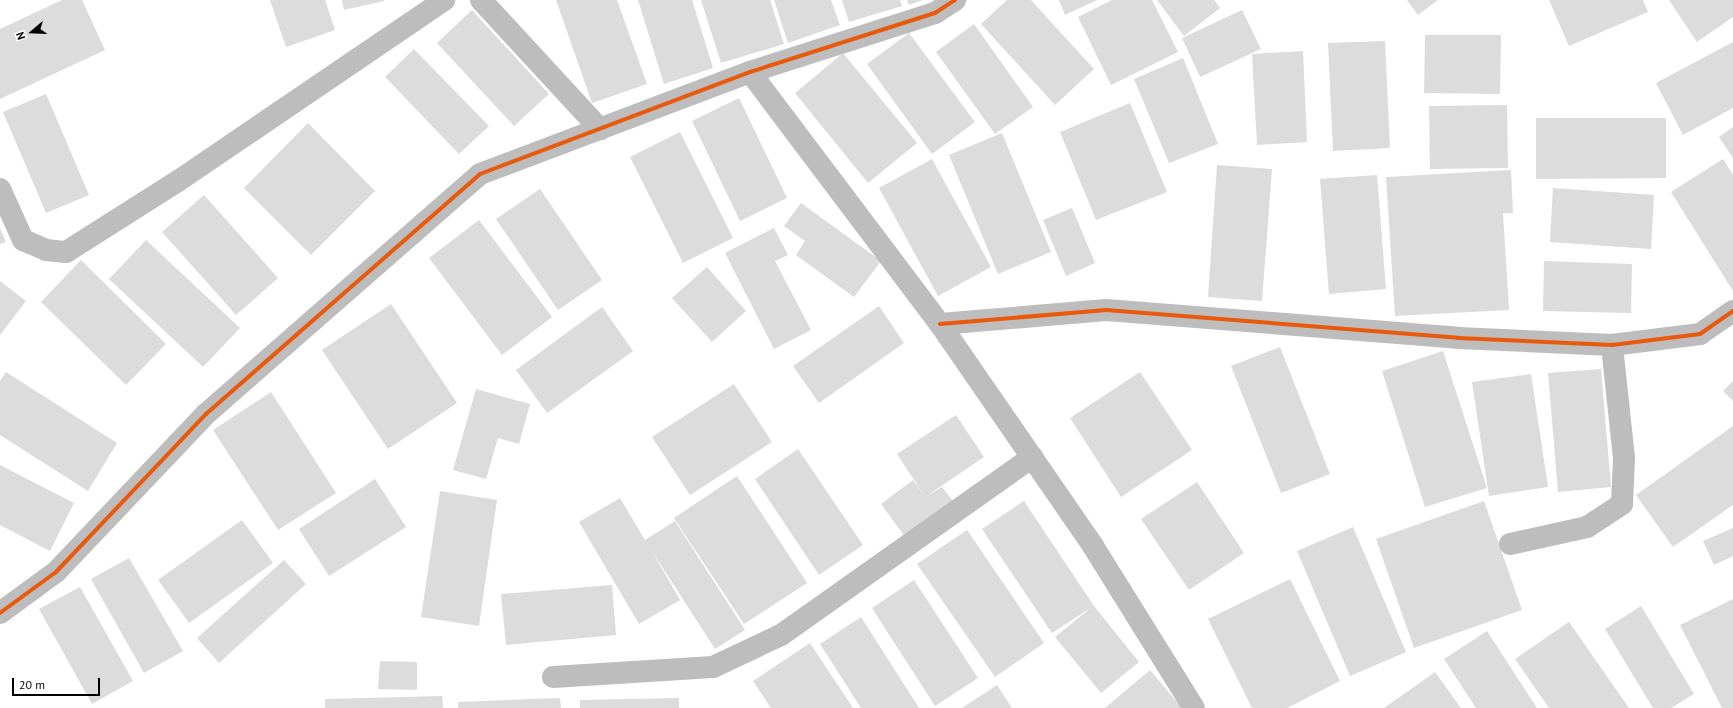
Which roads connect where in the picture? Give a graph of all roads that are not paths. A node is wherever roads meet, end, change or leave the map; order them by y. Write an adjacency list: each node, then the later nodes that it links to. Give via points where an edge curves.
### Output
1 (444, 0): 6 (street, via 178,182 66,252 46,250 23,240)
2 (481, 0): 5 (street)
3 (955, 0): 4 (street, via 935,13)
4 (750, 72): 5 (street); 8 (street)
5 (600, 129): 12 (street, via 480,174 206,414 56,572)
6 (0, 189)
7 (1733, 310): 9 (street, via 1700,334)
8 (940, 324): 9 (street, via 1106,310 1458,338); 10 (street)
9 (1612, 345): 11 (street, via 1624,458 1622,504 1587,527)
10 (1032, 458): 13 (street, via 781,636 713,667); 14 (street, via 1093,546)
11 (1510, 544)
12 (0, 612)
13 (553, 677)
14 (1194, 708)

